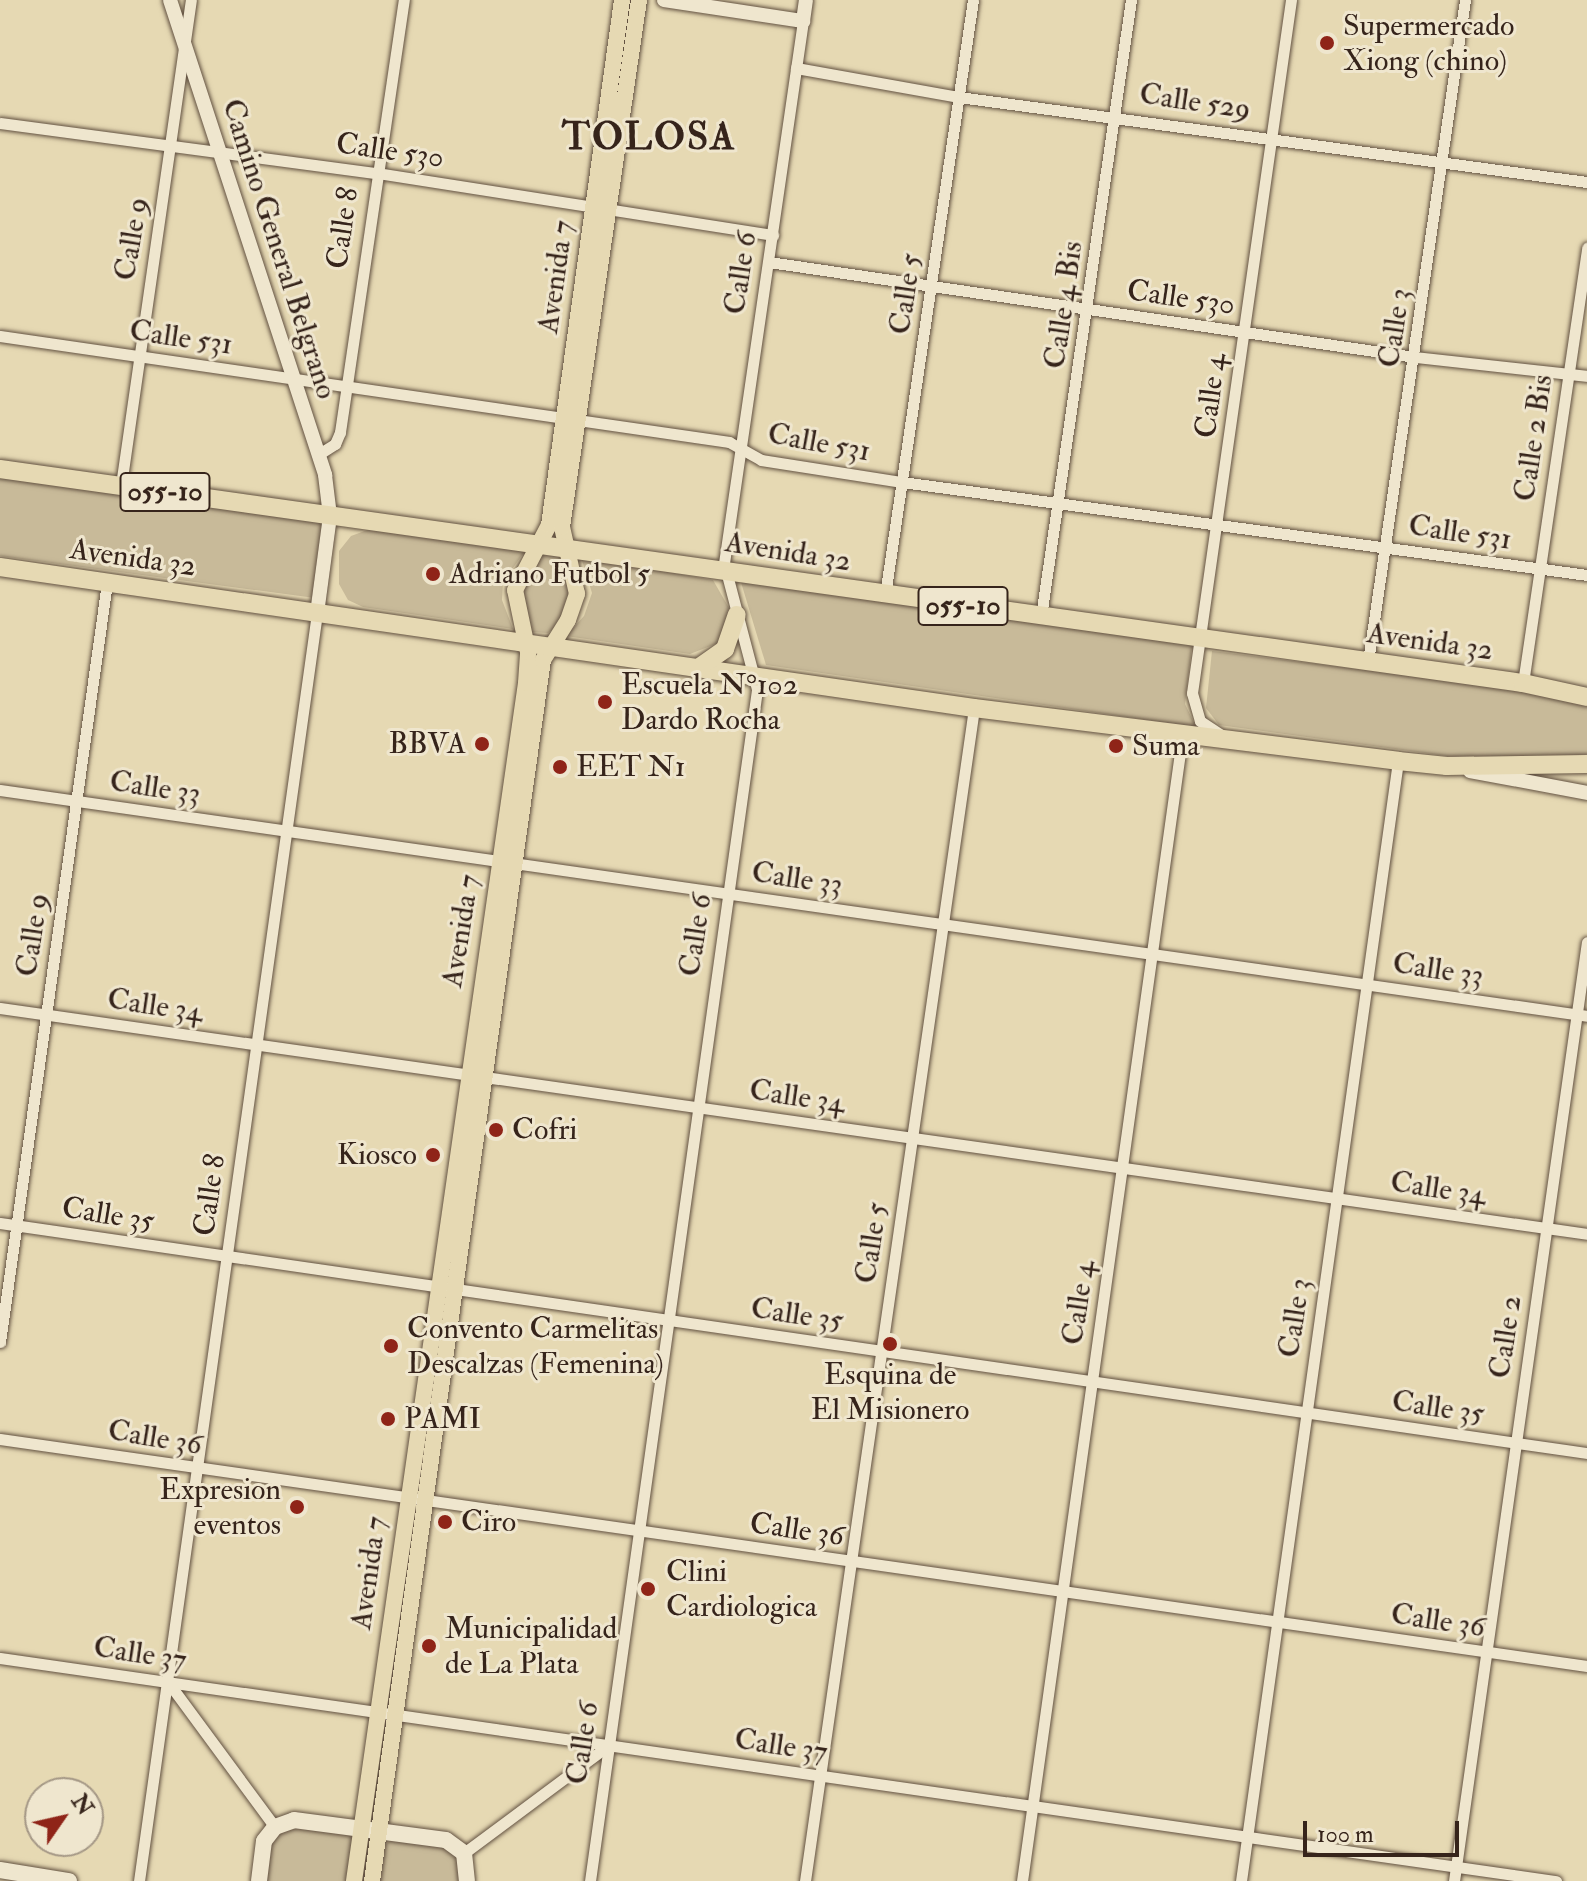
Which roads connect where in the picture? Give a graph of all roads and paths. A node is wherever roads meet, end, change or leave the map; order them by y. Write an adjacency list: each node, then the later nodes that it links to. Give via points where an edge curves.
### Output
1 (170, 0): 13 (street, Camino General Belgrano)
2 (191, 0): 13 (street, Calle 9)
3 (404, 0): 22 (street, Calle 8)
4 (622, 0): 24 (main road, Avenida 7)
5 (639, 0): 24 (main road, Avenida 7)
6 (664, 0): 12 (street)
7 (806, 0): 12 (street, Calle 6)
8 (973, 0): 15 (street, Calle 5)
9 (1131, 0): 16 (street, Calle 4 Bis)
10 (1291, 0): 18 (street, Calle 4)
11 (1465, 0): 21 (street, Calle 3)
12 (803, 21): 14 (street, Calle 6)
13 (184, 43): 19 (street, Calle 9); 20 (street, Camino General Belgrano)
14 (796, 68): 15 (street, Calle 529); 25 (street, Calle 6)
15 (959, 97): 16 (street, Calle 529); 28 (street, Calle 5)
16 (1116, 117): 18 (street, Calle 529); 29 (street, Calle 4 Bis)
17 (0, 123): 19 (street, Calle 530)
18 (1271, 140): 21 (street, Calle 529); 30 (street, Calle 4)
19 (170, 145): 20 (street, Calle 530); 32 (street, Calle 9)
20 (219, 150): 22 (street, Calle 530); 36 (street, Camino General Belgrano)
21 (1443, 161): 23 (street, Calle 529); 33 (street, Calle 3)
22 (377, 173): 24 (street, Calle 530); 37 (street, Calle 8)
23 (1587, 182)
24 (602, 207): 25 (street, Calle 530); 38 (main road, Avenida 7)
25 (773, 235): 27 (street, Calle 6)
26 (1587, 248): 34 (street, Calle 2 Bis)
27 (769, 262): 28 (street, Calle 530); 39 (street, Calle 6)
28 (931, 287): 29 (street, Calle 530); 42 (street, Calle 5)
29 (1088, 310): 30 (street, Calle 530); 44 (street, Calle 4 Bis)
30 (1244, 331): 33 (street, Calle 530); 46 (street, Calle 4)
31 (0, 336): 32 (street, Calle 531)
32 (138, 357): 36 (street, Calle 531); 43 (street, Calle 9)
33 (1415, 357): 34 (street, Calle 530); 49 (street, Calle 3)
34 (1567, 374): 35 (street, Calle 530); 51 (street, Calle 2 Bis)
35 (1587, 376)
36 (293, 377): 37 (street, Calle 531); 40 (street, Camino General Belgrano)
37 (346, 384): 38 (street, Calle 531); 40 (street, Calle 8, via 339,439)
38 (573, 418): 39 (street, Calle 531); 47 (main road, Avenida 7); 48 (main road, Avenida 7, via 562,527)
39 (740, 448): 42 (street, Calle 531, via 761,460); 52 (street, Calle 6)
40 (319, 454): 45 (street, Camino General Belgrano)
41 (0, 469): 43 (highway, Avenida 32 / 055-10)
42 (902, 482): 44 (street, Calle 531); 55 (street, Calle 5)
43 (121, 485): 45 (highway, Avenida 32 / 055-10)
44 (1058, 505): 46 (street, Calle 531); 58 (street, Calle 4 Bis)
45 (330, 516): 47 (highway, Avenida 32 / 055-10); 56 (street, Calle 8)
46 (1219, 526): 49 (street, Calle 531); 59 (street, Calle 4)
47 (540, 545): 48 (highway, Avenida 32 / 055-10); 60 (main road, Avenida 7, via 515,590)
48 (565, 548): 52 (highway, Avenida 32 / 055-10); 61 (main road, Avenida 7, via 577,594)
49 (1388, 548): 51 (street, Calle 531); 62 (street, Calle 3)
50 (0, 567): 54 (highway, Avenida 32)
51 (1540, 568): 53 (street, Calle 531); 65 (street, Calle 2 Bis)
52 (725, 570): 55 (highway, Avenida 32 / 055-10); 57 (street, Calle 6)
53 (1587, 575)
54 (107, 583): 56 (highway, Avenida 32); 75 (street, Calle 9)
55 (885, 595): 58 (highway, Avenida 32 / 055-10)
56 (317, 613): 60 (highway, Avenida 32); 76 (street, Calle 8)
57 (737, 615): 63 (highway, via 725,649); 64 (street, Calle 6)
58 (1041, 616): 59 (highway, Avenida 32 / 055-10)
59 (1201, 638): 62 (highway, Avenida 32 / 055-10); 69 (street, Calle 4, via 1192,703 1200,721)
60 (525, 643): 61 (highway, Avenida 32); 77 (main road, Avenida 7, via 526,683)
61 (550, 646): 63 (highway, Avenida 32); 77 (main road, Avenida 7, via 543,660)
62 (1368, 661): 65 (highway, Avenida 32 / 055-10)
63 (698, 668): 64 (highway, Avenida 32)
64 (757, 676): 67 (highway, Avenida 32); 78 (street, Calle 6)
65 (1523, 683): 66 (highway, Avenida 32 / 055-10)
66 (1581, 694)
67 (974, 708): 68 (highway, Avenida 32); 79 (street, Calle 5)
68 (1183, 731): 69 (highway, Avenida 32); 81 (street, Calle 4)
69 (1224, 736): 70 (highway, Avenida 32)
70 (1398, 761): 72 (highway, Avenida 32); 82 (street, Calle 3)
71 (1587, 764): 72 (highway, Avenida 32)
72 (1447, 766): 74 (street, Avenida 32)
73 (0, 790): 75 (street, Calle 33)
74 (1587, 793)
75 (76, 800): 76 (street, Calle 33); 84 (street, Calle 9)
76 (287, 831): 77 (street, Calle 33); 86 (street, Calle 8)
77 (507, 862): 78 (street, Calle 33); 87 (main road, Avenida 7); 88 (main road, Avenida 7)
78 (728, 893): 79 (street, Calle 33); 89 (street, Calle 6)
79 (942, 924): 81 (street, Calle 33); 90 (street, Calle 5)
80 (1587, 942): 85 (street, Calle 2)
81 (1152, 953): 82 (street, Calle 33); 91 (street, Calle 4)
82 (1366, 984): 85 (street, Calle 33); 92 (street, Calle 3)
83 (0, 1008): 84 (street, Calle 34)
84 (46, 1014): 86 (street, Calle 34); 94 (street, Calle 9)
85 (1582, 1015): 95 (street, Calle 2)
86 (257, 1044): 87 (street, Calle 34); 97 (street, Calle 8)
87 (467, 1074): 88 (street, Calle 34); 98 (main road, Avenida 7)
88 (485, 1077): 89 (street, Calle 34); 98 (main road, Avenida 7)
89 (698, 1107): 90 (street, Calle 34); 99 (street, Calle 6)
90 (912, 1138): 91 (street, Calle 34); 101 (street, Calle 5)
91 (1122, 1168): 92 (street, Calle 34); 102 (street, Calle 4)
92 (1336, 1198): 95 (street, Calle 34); 103 (street, Calle 3)
93 (0, 1223): 94 (street, Calle 35)
94 (18, 1225): 97 (street, Calle 35); 100 (street, Calle 9)
95 (1546, 1228): 96 (street, Calle 34); 105 (street, Calle 2)
96 (1587, 1234)
97 (228, 1258): 98 (street, Calle 35); 107 (street, Calle 8)
98 (447, 1289): 99 (street, Calle 35); 108 (main road, Avenida 7); 109 (main road, Avenida 7)
99 (668, 1321): 101 (street, Calle 35); 110 (street, Calle 6)
100 (0, 1342)
101 (881, 1352): 102 (street, Calle 35); 111 (street, Calle 5)
102 (1092, 1382): 103 (street, Calle 35); 112 (street, Calle 4)
103 (1306, 1413): 105 (street, Calle 35); 113 (street, Calle 3)
104 (0, 1439): 107 (street, Calle 36)
105 (1516, 1443): 106 (street, Calle 35); 114 (street, Calle 2)
106 (1587, 1453)
107 (198, 1469): 108 (street, Calle 36); 117 (street, Calle 8)
108 (408, 1499): 109 (street, Calle 36); 118 (main road, Avenida 7)
109 (426, 1501): 110 (street, Calle 36); 119 (main road, Avenida 7)
110 (639, 1532): 111 (street, Calle 36); 120 (street, Calle 6)
111 (851, 1562): 112 (street, Calle 36); 121 (street, Calle 5)
112 (1063, 1592): 113 (street, Calle 36); 122 (street, Calle 4)
113 (1277, 1622): 114 (street, Calle 36); 125 (street, Calle 3)
114 (1487, 1652): 116 (street, Calle 36); 127 (street, Calle 2)
115 (0, 1658): 117 (street, Calle 37)
116 (1587, 1666)
117 (168, 1682): 118 (street, Calle 37); 123 (street); 130 (street, Calle 8)
118 (378, 1712): 119 (street, Calle 37); 124 (main road, Avenida 7)
119 (396, 1715): 120 (street, Calle 37); 124 (main road, Avenida 7)
120 (609, 1745): 121 (street, Calle 37); 126 (street); 135 (street, Calle 6)
121 (820, 1775): 122 (street, Calle 37); 136 (street, Calle 5)
122 (1033, 1806): 125 (street, Calle 37); 137 (street, Calle 4)
123 (275, 1827): 124 (main road, via 294,1820); 131 (main road, via 264,1841)
124 (371, 1830): 126 (main road, via 446,1840); 132 (main road, Avenida 7); 133 (main road, Avenida 7)
125 (1247, 1837): 127 (street, Calle 37); 138 (street, Calle 3)
126 (464, 1853): 134 (main road)
127 (1456, 1867): 139 (street, Calle 2); 140 (street, Calle 37)
128 (0, 1870): 129 (main road)
129 (69, 1881)
130 (139, 1881)
131 (259, 1881)
132 (354, 1881)
133 (372, 1881)
134 (467, 1881)
135 (590, 1881)
136 (805, 1881)
137 (1022, 1881)
138 (1241, 1881)
139 (1454, 1881)
140 (1556, 1881)

